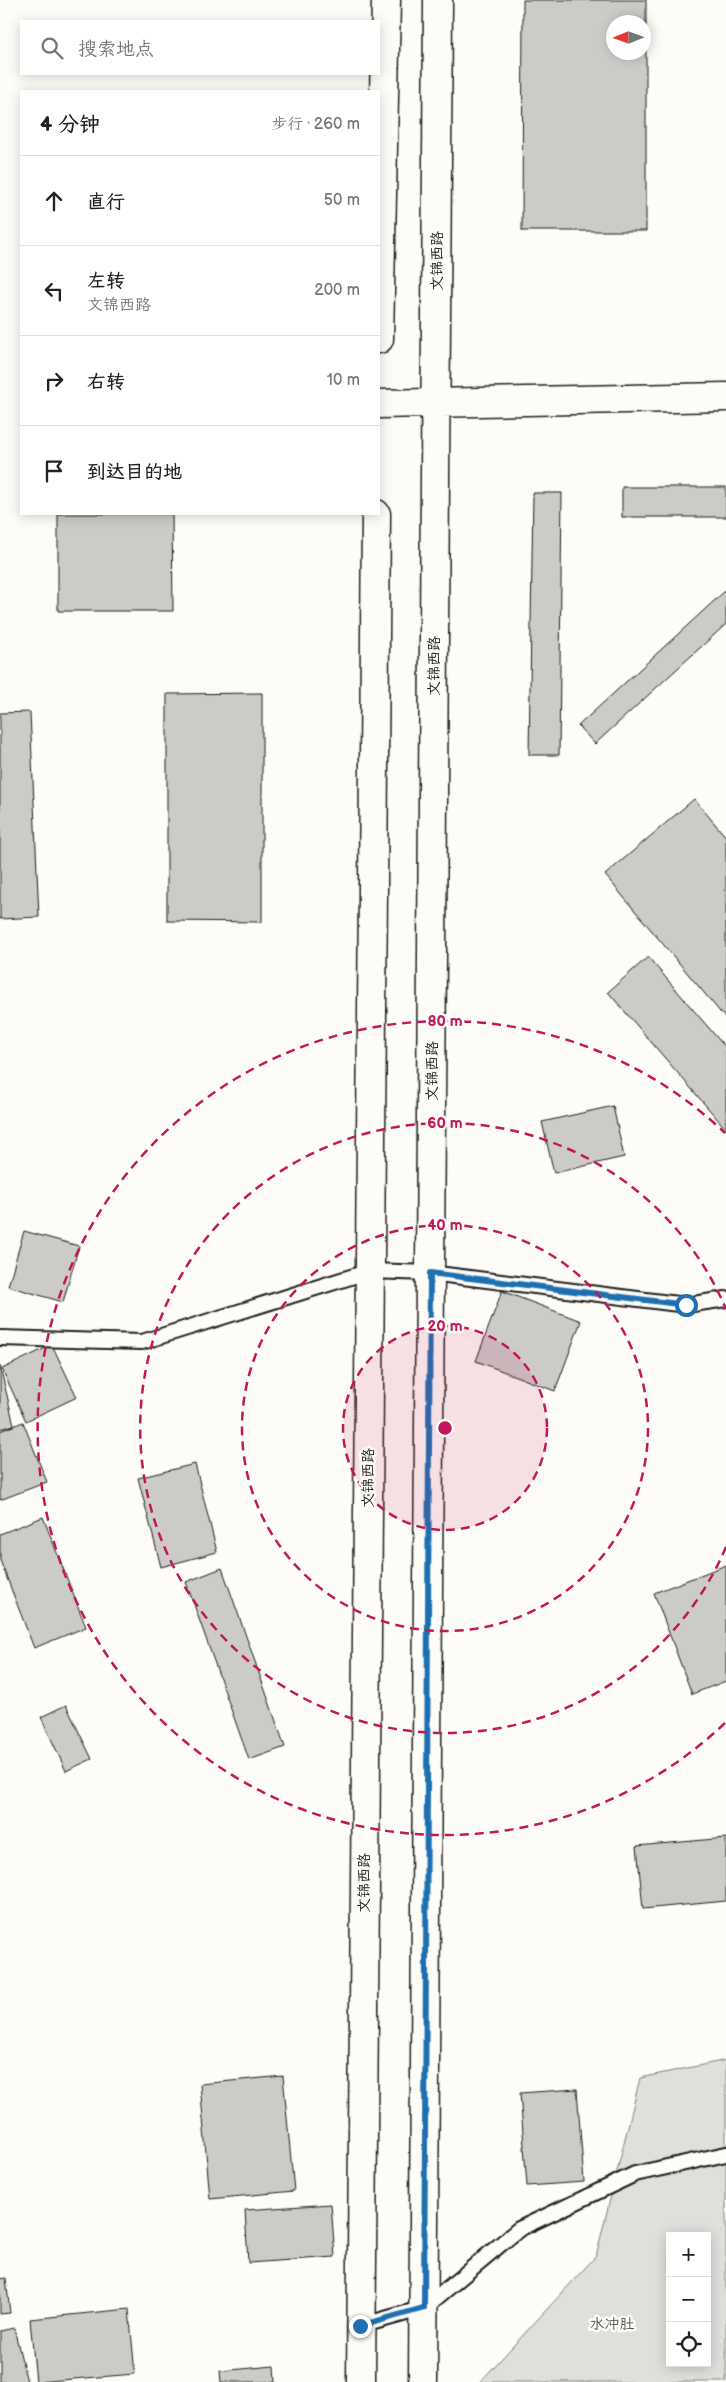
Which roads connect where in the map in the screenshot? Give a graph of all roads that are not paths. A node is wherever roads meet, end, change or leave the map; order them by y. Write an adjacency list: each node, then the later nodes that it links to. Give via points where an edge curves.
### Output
1 (386, 0): 3 (street)
2 (438, 0): 5 (street, 文锦西路)
3 (380, 291)
4 (726, 397): 5 (street)
5 (436, 403): 6 (street); 9 (street, 文锦西路)
6 (380, 404)
7 (376, 515): 8 (street, 文锦西路)
8 (370, 1272): 9 (lane); 11 (lane, via 142,1342); 14 (street, 文锦西路)
9 (430, 1273): 10 (lane, via 686,1305); 13 (street, 文锦西路)
10 (726, 1299)
11 (0, 1338)
12 (726, 2154): 13 (lane, via 635,2174 518,2229)
13 (424, 2308): 14 (lane); 16 (street, 文锦西路)
14 (360, 2326): 15 (street, 文锦西路)
15 (361, 2382)
16 (423, 2382)

